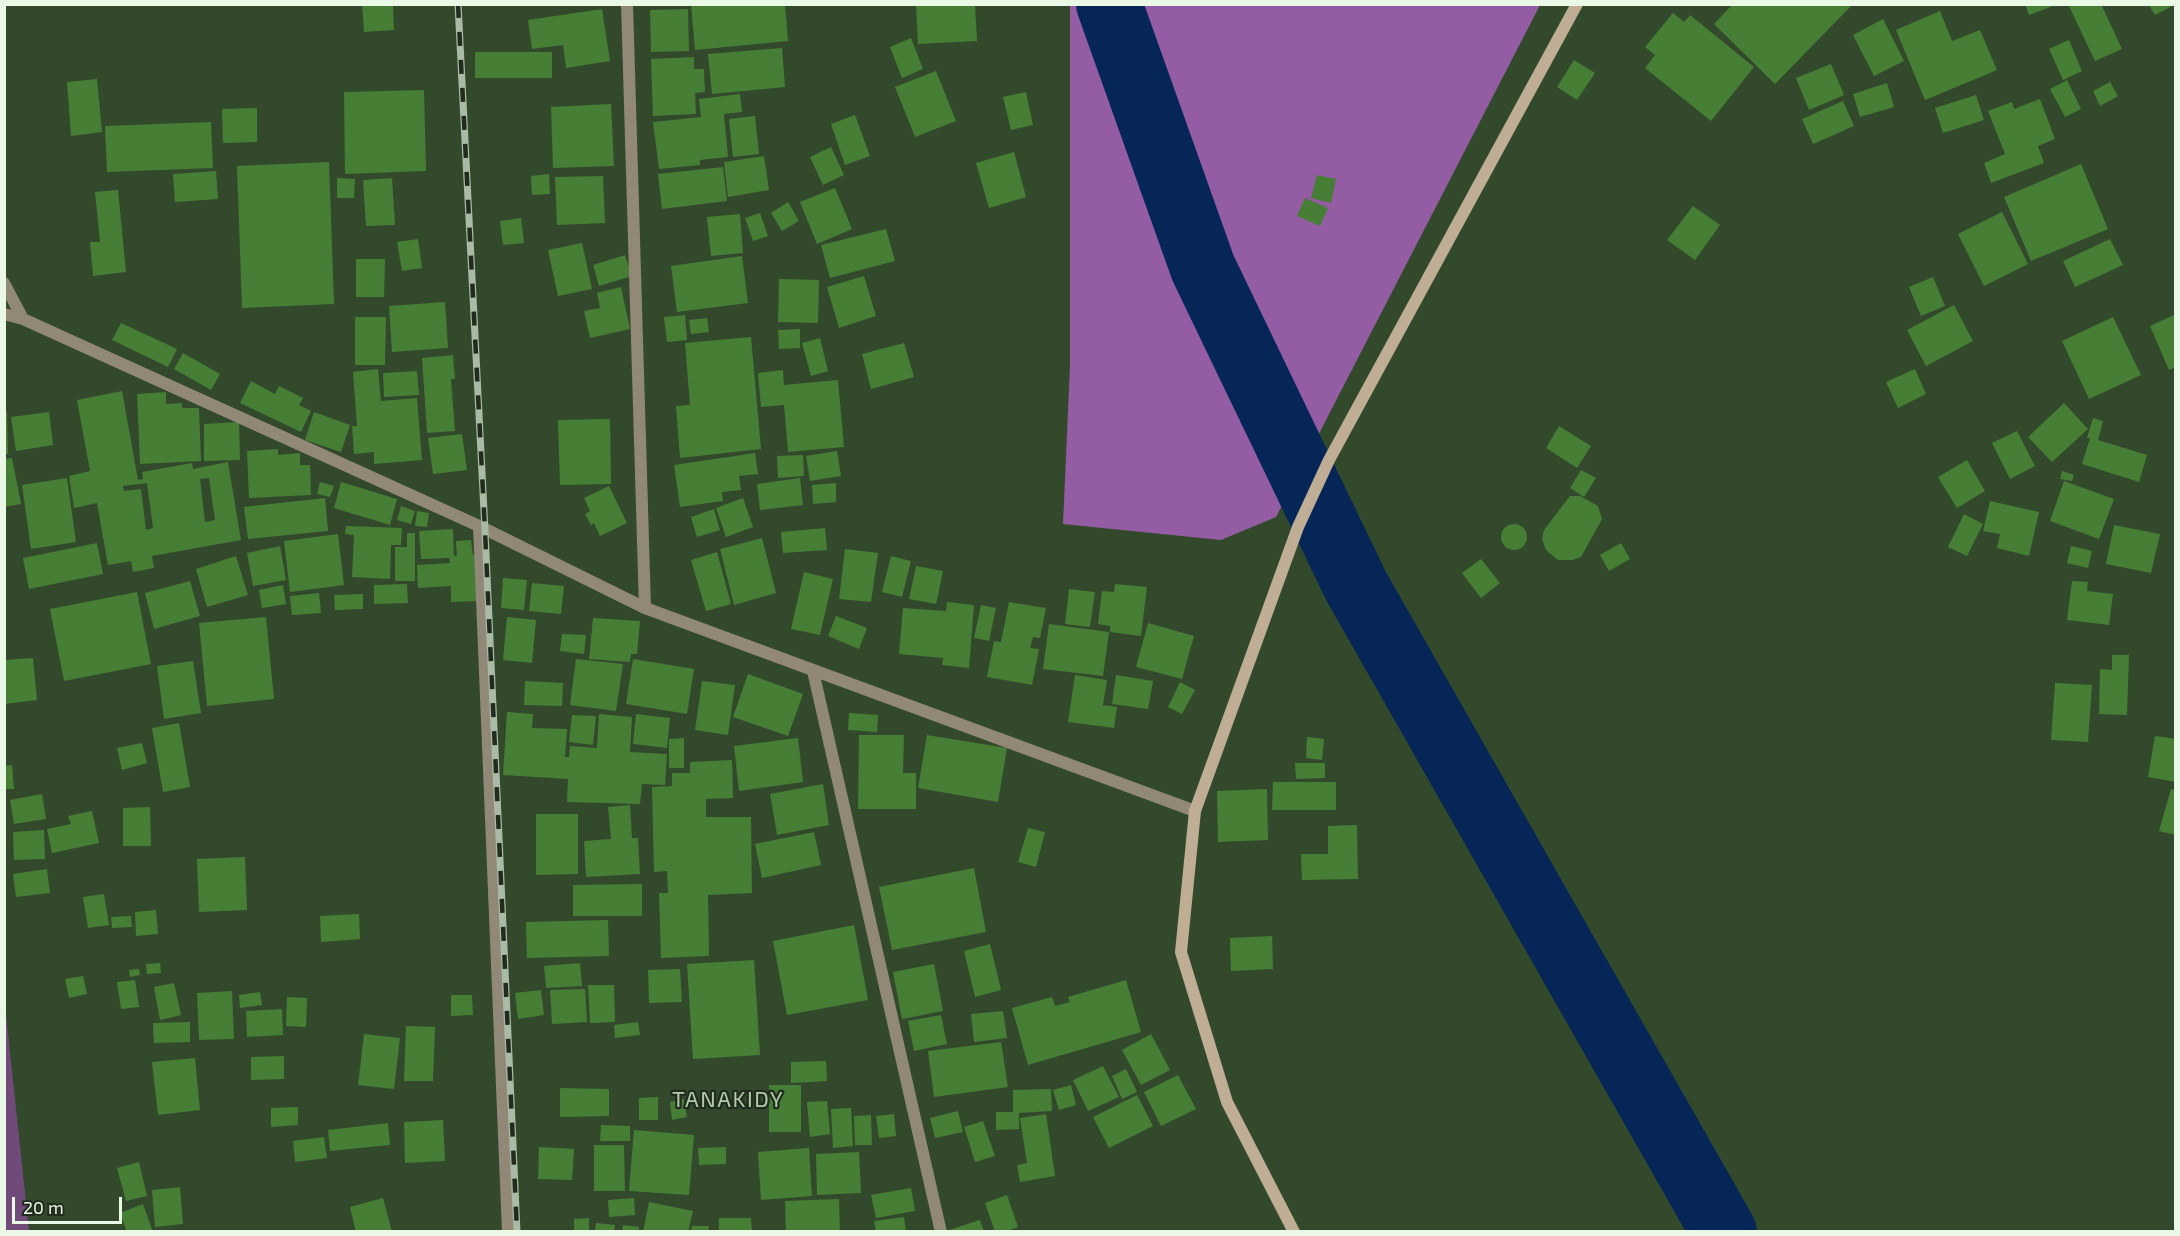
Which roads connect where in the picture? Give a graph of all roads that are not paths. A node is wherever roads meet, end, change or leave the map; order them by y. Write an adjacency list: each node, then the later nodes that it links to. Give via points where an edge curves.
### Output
1 (627, 4): 7 (street)
2 (1577, 4): 9 (main road, via 1329,460 1298,527)
3 (4, 283): 5 (street)
4 (4, 314): 5 (street)
5 (23, 319): 6 (street)
6 (479, 526): 7 (street); 10 (street)
7 (645, 608): 8 (street)
8 (813, 671): 9 (street); 11 (street)
9 (1196, 812): 12 (main road, via 1181,952 1227,1102)
10 (508, 1232)
11 (941, 1232)
12 (1294, 1232)

